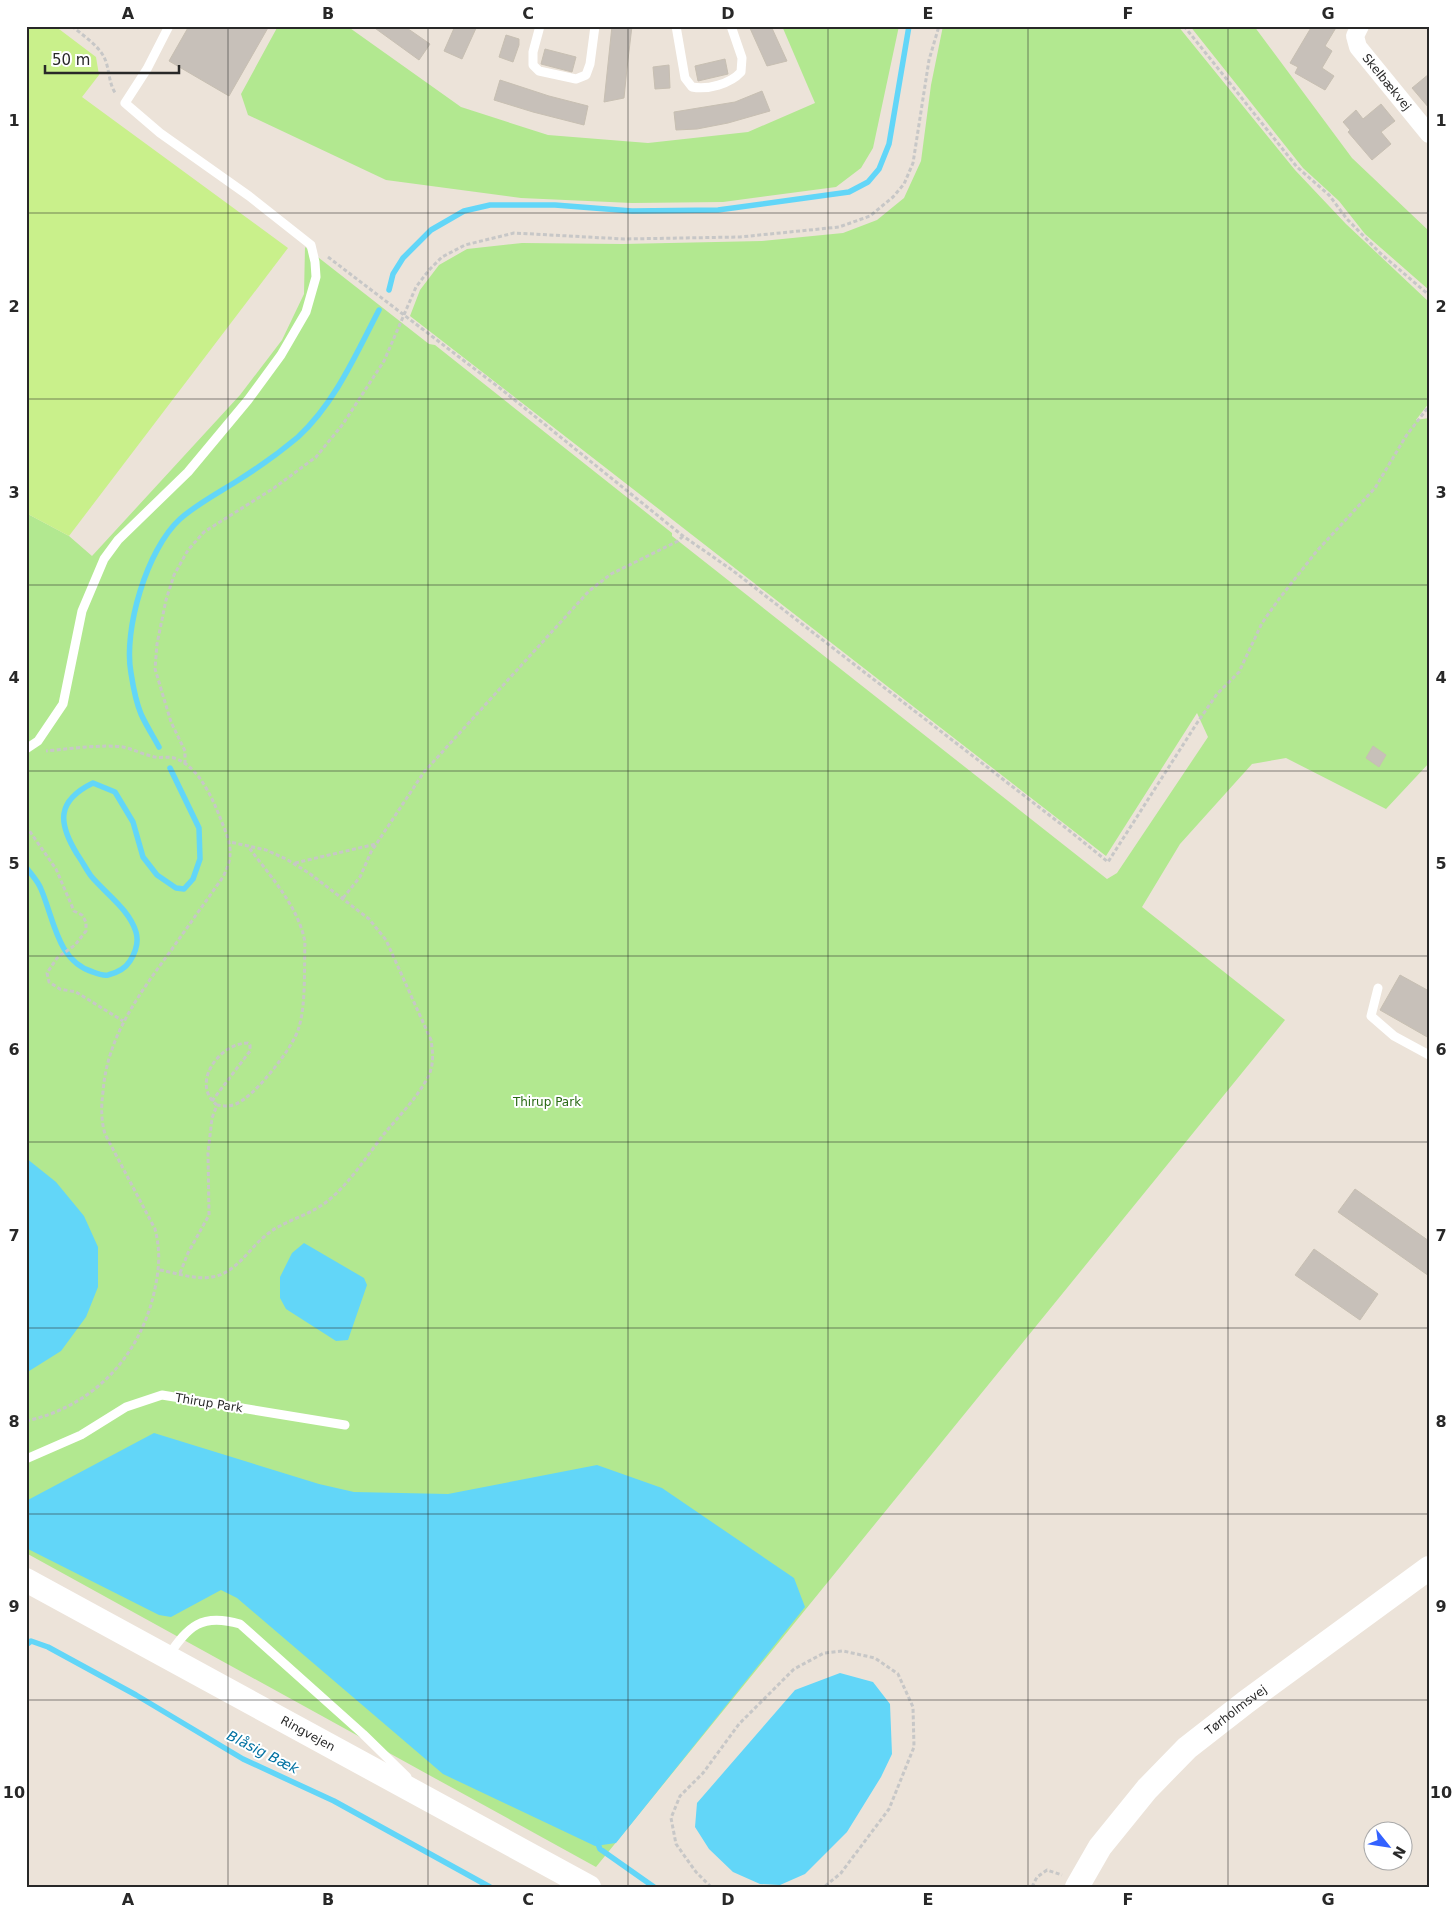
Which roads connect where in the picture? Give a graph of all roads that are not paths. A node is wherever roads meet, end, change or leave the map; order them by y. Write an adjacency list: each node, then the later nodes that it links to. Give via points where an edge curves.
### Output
1 (170, 26): 8 (lane, via 125,103 160,133 311,245 316,278 306,312 281,355 248,400 188,472 118,540 104,559 82,611 63,704 38,741)
2 (540, 26): 3 (lane, via 533,65 539,71 576,79 586,74 590,64)
3 (595, 26)
4 (676, 26): 5 (lane, via 685,78 692,87 702,89 734,80 741,72 742,58)
5 (731, 26)
6 (1360, 26): 7 (street, Skelbækvej, via 1355,36 1358,47)
7 (1429, 134)
8 (26, 749)
9 (1378, 988): 10 (lane, via 1372,1016 1394,1036)
10 (1429, 1055)
11 (345, 1425): 12 (lane, Thirup Park, via 162,1395 126,1407 81,1434)
12 (26, 1459)
13 (1429, 1568): 17 (main road, Tørholmsvej, via 1187,1748 1147,1789 1100,1847)
14 (26, 1580): 15 (main road, Ringvejen)
15 (168, 1657): 16 (main road, Ringvejen); 16 (lane, via 183,1635 203,1621 226,1620 240,1624 364,1734)
16 (428, 1799): 18 (main road, Ringvejen)
17 (1078, 1885)
18 (589, 1887)

